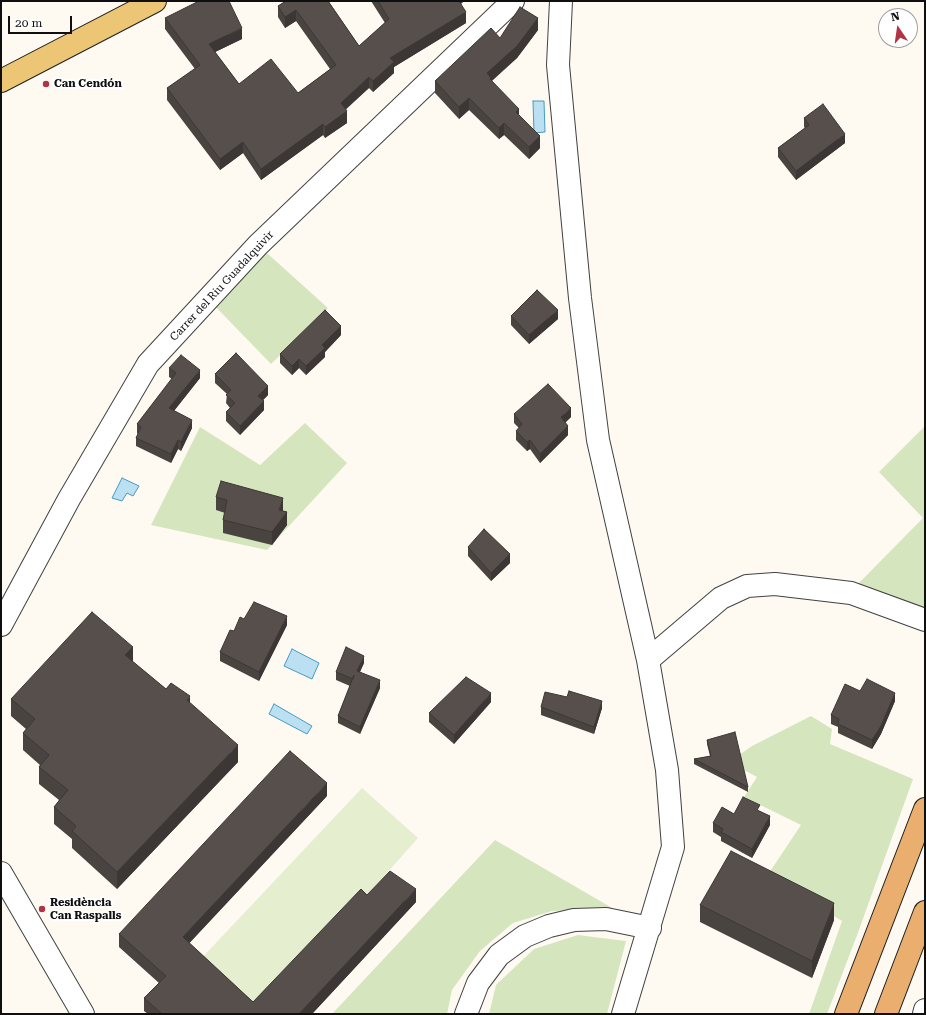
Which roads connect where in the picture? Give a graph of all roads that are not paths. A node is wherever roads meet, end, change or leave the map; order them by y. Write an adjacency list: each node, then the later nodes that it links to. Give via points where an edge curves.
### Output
1 (155, 1): 4 (main road)
2 (513, 1): 6 (street, Carrer del Riu Guadalquivir, via 258,245 148,364 66,504)
3 (561, 1): 7 (street, via 558,65 580,298 597,437)
4 (2, 80)
5 (925, 620): 7 (street, via 851,593 775,584 747,586 721,598)
6 (1, 625)
7 (648, 660): 11 (street, via 667,770 673,847)
8 (925, 810): 16 (highway)
9 (1, 873): 13 (street)
10 (925, 912): 17 (highway)
11 (650, 928): 14 (street, via 606,919 574,920 549,926 525,936 499,955 490,966 478,983); 15 (street)
12 (925, 1010): 18 (street)
13 (83, 1014)
14 (466, 1014)
15 (623, 1014)
16 (846, 1014)
17 (886, 1014)
18 (924, 1014)

